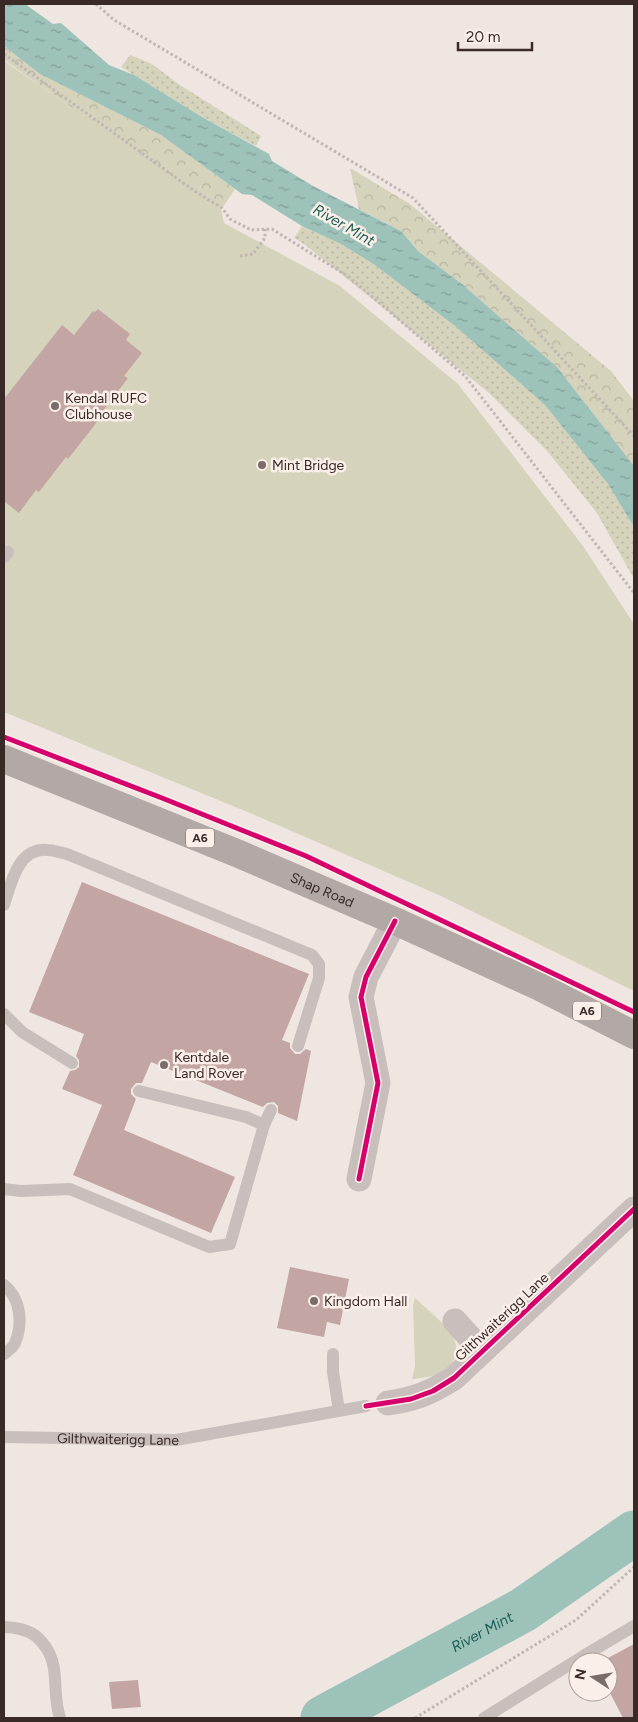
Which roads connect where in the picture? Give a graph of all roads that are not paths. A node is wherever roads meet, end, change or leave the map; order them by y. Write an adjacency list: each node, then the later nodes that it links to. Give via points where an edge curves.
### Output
1 (4, 759): 3 (highway, Shap Road / A6)
2 (4, 905): 6 (lane, via 16,868 31,852 47,850 67,854 312,955 319,964 319,978)
3 (395, 921): 5 (highway, Shap Road / A6, via 540,987); 11 (street, via 366,977 361,998 378,1083)
4 (4, 1014): 7 (lane, via 22,1032)
5 (634, 1035)
6 (298, 1046)
7 (72, 1063)
8 (139, 1091): 10 (lane, via 246,1117)
9 (271, 1110): 10 (lane)
10 (264, 1125): 12 (lane, via 230,1244 209,1246 70,1189)
11 (359, 1179)
12 (4, 1189)
13 (634, 1209): 16 (street, Gilthwaiterigg Lane)
14 (4, 1285): 17 (lane, via 17,1301 20,1325 14,1345)
15 (455, 1321): 16 (street, Gilthwaiterigg Lane)
16 (482, 1351): 19 (street, Gilthwaiterigg Lane, via 454,1378 433,1391 411,1400)
17 (4, 1354)
18 (333, 1354): 20 (lane)
19 (377, 1404): 20 (lane, Gilthwaiterigg Lane)
20 (339, 1410): 21 (lane, Gilthwaiterigg Lane, via 176,1440)
21 (4, 1437)
22 (5, 1626): 24 (lane, via 33,1634 51,1654)
23 (634, 1626): 25 (lane)
24 (60, 1718)
25 (484, 1718)

